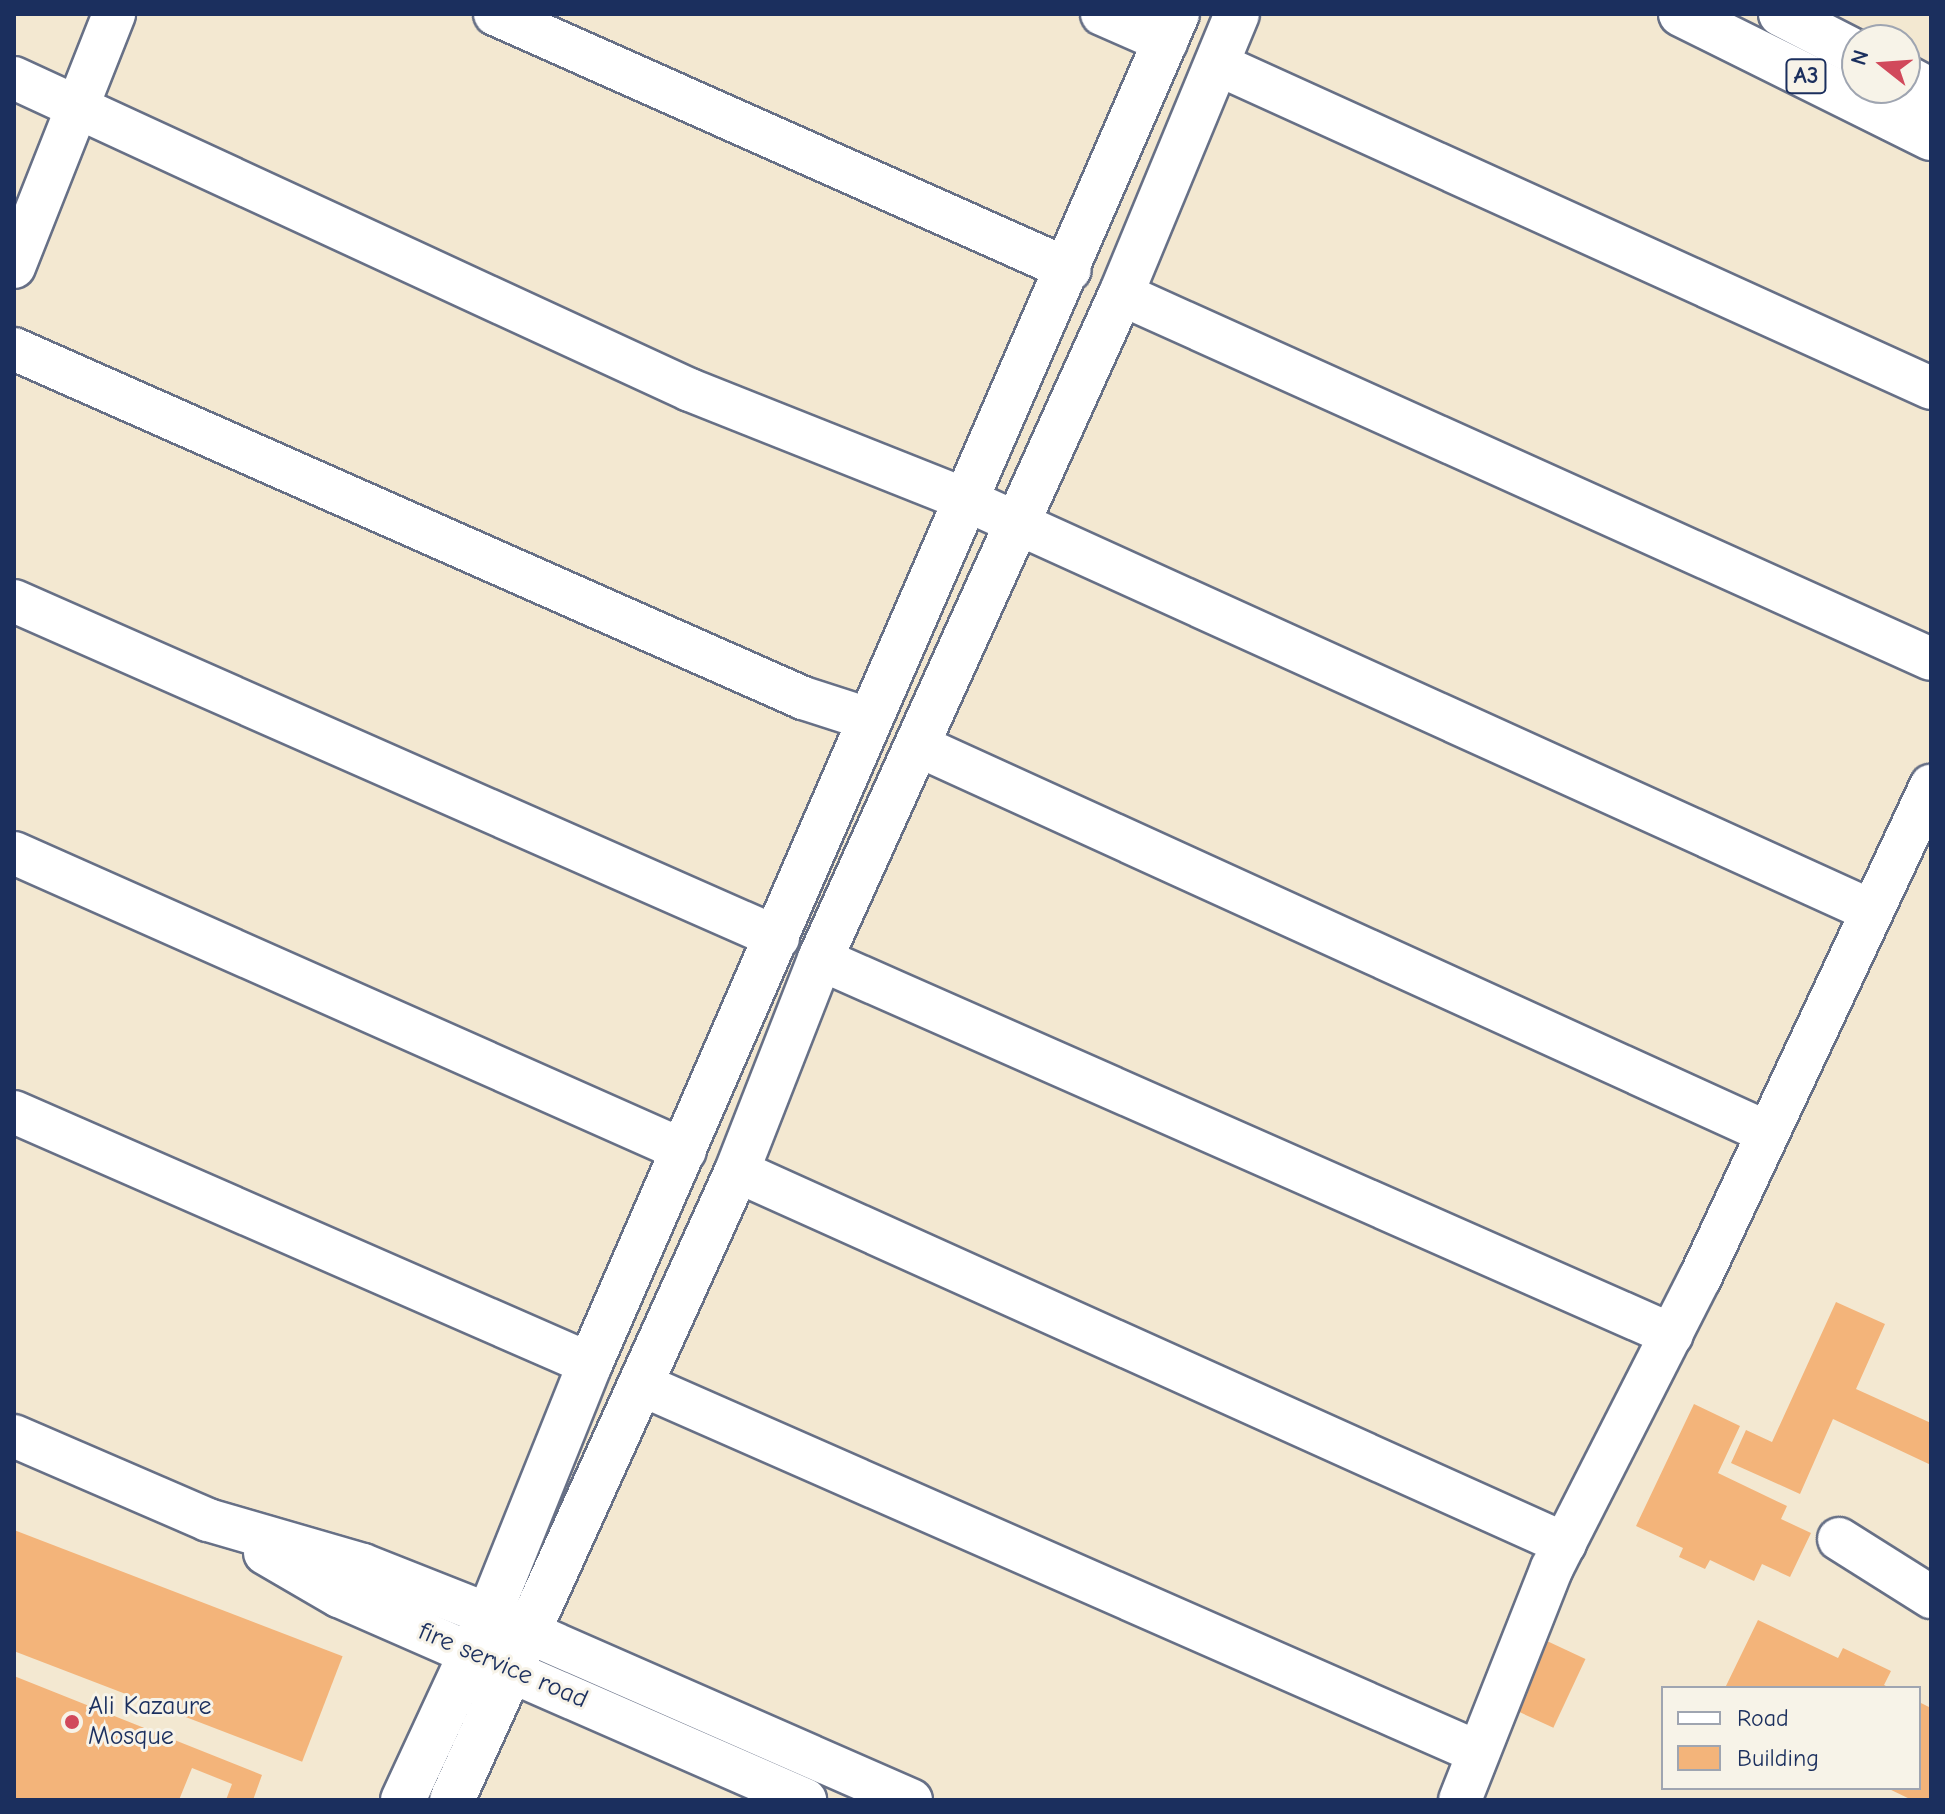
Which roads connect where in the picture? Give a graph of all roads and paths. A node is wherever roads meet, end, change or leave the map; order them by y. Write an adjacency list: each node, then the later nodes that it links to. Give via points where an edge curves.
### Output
1 (114, 14): 11 (street)
2 (495, 14): 14 (street)
3 (1102, 14): 7 (street)
4 (1237, 14): 9 (main road)
5 (1681, 14): 12 (main road, A3)
6 (1781, 14): 8 (main road, A3)
7 (1172, 28): 14 (main road)
8 (1841, 45)
9 (1217, 64): 15 (main road); 17 (street, via 1276,86)
10 (14, 78): 11 (street)
11 (77, 107): 13 (street); 18 (street, via 690,390)
12 (1931, 138)
13 (14, 267)
14 (1070, 270): 18 (main road)
15 (1121, 294): 19 (main road); 21 (street)
16 (14, 349): 22 (street, via 803,698)
17 (1931, 388)
18 (964, 499): 19 (street); 22 (main road)
19 (1017, 523): 23 (main road); 26 (street)
20 (14, 601): 27 (street)
21 (1931, 659)
22 (868, 719): 27 (main road)
23 (919, 746): 28 (main road); 30 (street)
24 (1931, 786): 26 (street)
25 (14, 853): 31 (street)
26 (1872, 911): 30 (street)
27 (778, 938): 31 (main road)
28 (820, 959): 32 (main road); 33 (street)
29 (14, 1112): 34 (street)
30 (1768, 1133): 33 (street)
31 (685, 1151): 34 (main road)
32 (737, 1171): 35 (main road); 38 (street)
33 (1672, 1335): 38 (street)
34 (590, 1364): 40 (main road)
35 (640, 1384): 41 (main road); 42 (street)
36 (14, 1436): 40 (street, fire service road, via 208,1520 339,1596)
37 (1839, 1539): 39 (street)
38 (1565, 1544): 42 (street)
39 (1931, 1597)
40 (481, 1634): 41 (street, fire service road); 43 (main road)
41 (520, 1651): 44 (main road); 45 (street, fire service road); 46 (street)
42 (1477, 1752): 47 (street)
43 (403, 1800)
44 (452, 1800)
45 (805, 1800)
46 (911, 1800)
47 (1460, 1800)

